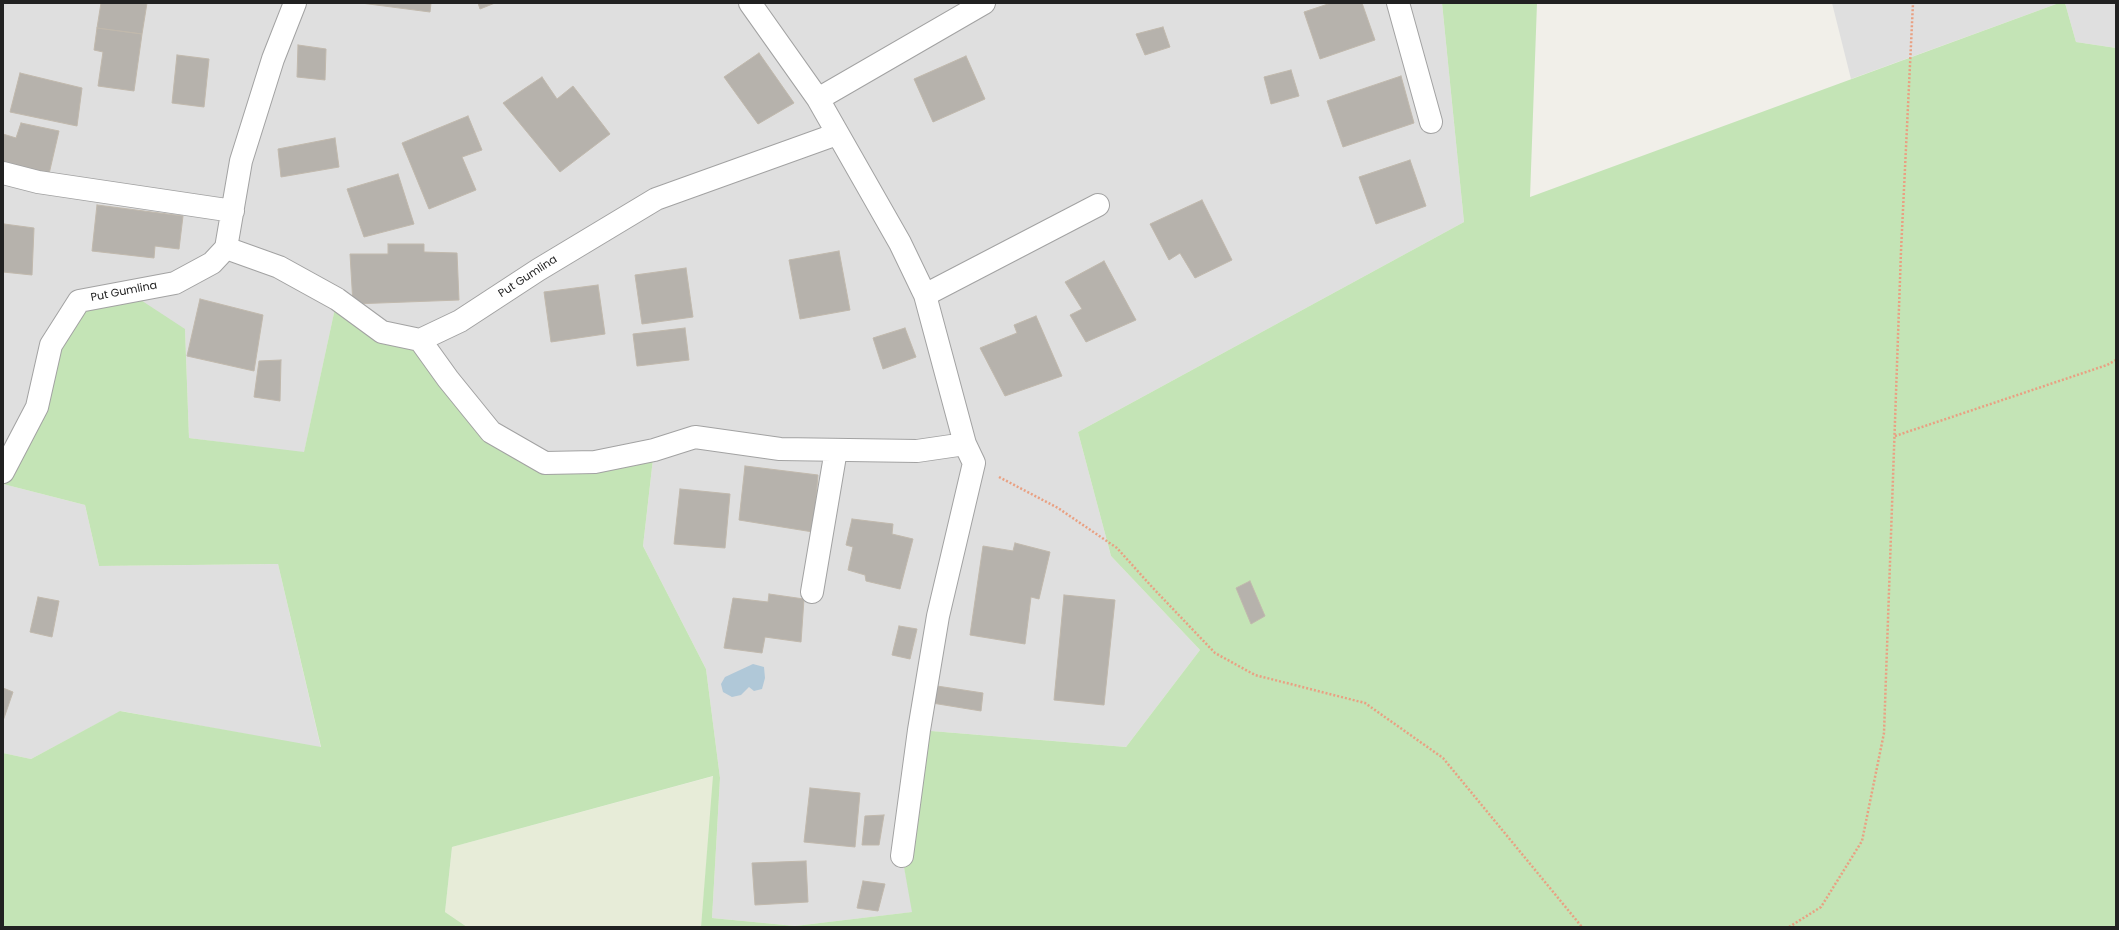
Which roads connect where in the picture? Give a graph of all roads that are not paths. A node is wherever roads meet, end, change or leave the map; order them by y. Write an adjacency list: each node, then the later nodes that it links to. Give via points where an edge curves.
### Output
1 (295, 3): 10 (street, via 273,59 241,161)
2 (750, 3): 5 (street)
3 (984, 3): 5 (street)
4 (1398, 3): 6 (street)
5 (818, 99): 7 (street)
6 (1430, 122)
7 (837, 134): 12 (street, via 900,243); 13 (street, Put Gumlina, via 656,199 538,270 460,321)
8 (3, 173): 10 (street, via 38,182)
9 (1098, 205): 12 (street)
10 (233, 211): 11 (street)
11 (226, 248): 13 (street, via 285,270 337,299 382,332); 16 (street, Put Gumlina, via 212,263 175,283 79,301 51,345 37,407)
12 (925, 295): 14 (street)
13 (420, 340): 15 (street, via 491,432 545,463 595,462 654,450 695,438 780,450)
14 (965, 444): 15 (street, via 917,451); 18 (street, via 974,463 938,616)
15 (836, 450): 17 (street)
16 (3, 472)
17 (812, 592)
18 (902, 856)

